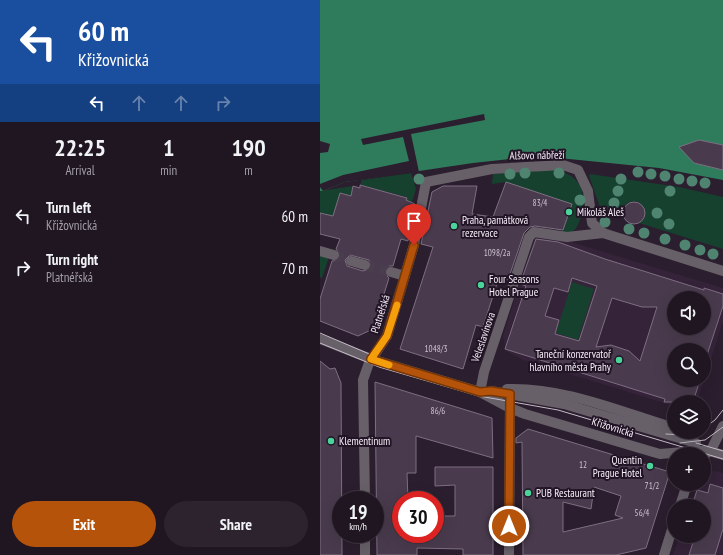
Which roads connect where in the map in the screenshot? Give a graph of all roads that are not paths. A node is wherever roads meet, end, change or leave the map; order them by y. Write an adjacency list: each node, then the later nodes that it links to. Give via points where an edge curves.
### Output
1 (426, 182): 2 (street, Alšovo nábřeží, via 492,169 563,165 571,167 578,170 588,191 592,223); 9 (street, Platnéřská, via 414,245)
2 (603, 233): 8 (street); 12 (street, Veleslavínova, via 567,237 541,232 532,233 484,372)
3 (320, 251): 4 (street)
4 (334, 255)
5 (351, 261): 6 (street)
6 (365, 265)
7 (391, 272): 9 (street)
8 (723, 272)
9 (405, 276): 11 (street, Platnéřská, via 387,336)
10 (320, 339): 11 (street, Křižovnická)
11 (371, 359): 12 (street, Křižovnická); 24 (street, Platnéřská, via 363,380)
12 (480, 392): 13 (street, Křižovnická); 14 (street, Křižovnická)
13 (510, 392): 14 (street); 15 (street, Křižovnická, via 537,390 578,398); 18 (street, via 564,404)
14 (510, 408): 21 (street, Křižovnická); 28 (street)
15 (667, 426)
16 (723, 426): 20 (street)
17 (688, 439): 18 (street)
18 (696, 444): 19 (street)
19 (699, 447)
20 (711, 447)
21 (667, 454)
22 (711, 454): 23 (street)
23 (723, 455)
24 (364, 491)
25 (365, 543): 27 (street)
26 (668, 543): 29 (street)
27 (365, 555)
28 (509, 555)
29 (664, 555)

